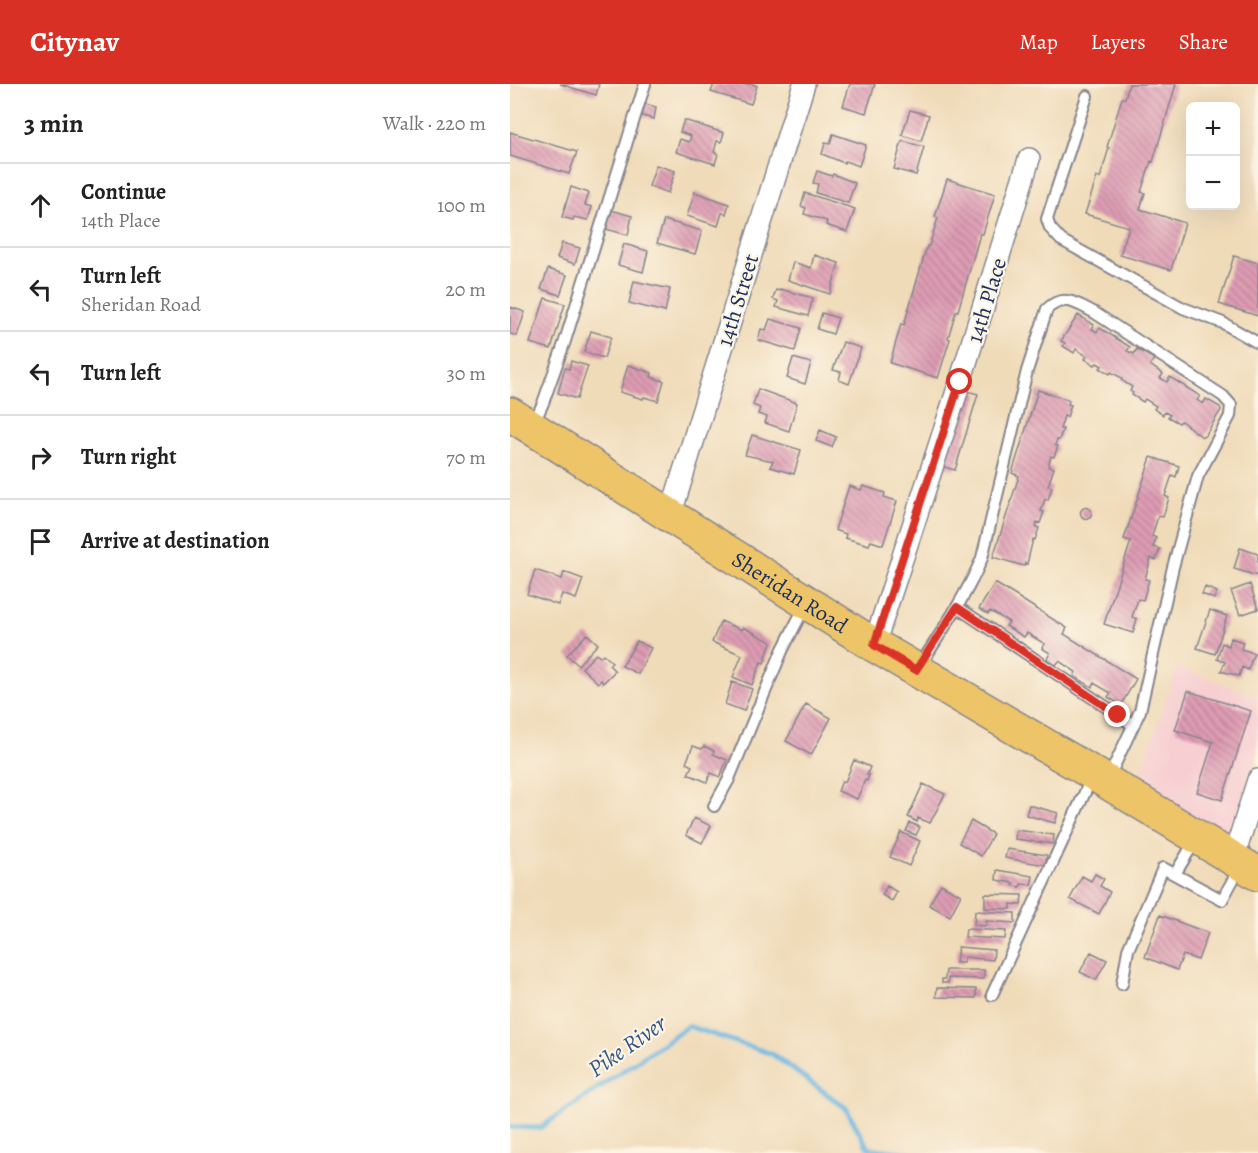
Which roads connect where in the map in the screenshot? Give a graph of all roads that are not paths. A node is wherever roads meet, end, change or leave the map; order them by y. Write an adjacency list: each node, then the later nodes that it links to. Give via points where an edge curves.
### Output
1 (645, 84): 6 (lane, via 543,403)
2 (804, 84): 7 (street, 14th Street)
3 (1088, 96): 5 (lane, via 1047,219 1050,228 1061,240 1183,308 1223,323)
4 (1029, 159): 10 (street, 14th Place)
5 (1258, 343)
6 (521, 421): 7 (main road, Sheridan Road)
7 (670, 516): 8 (main road, Sheridan Road)
8 (807, 603): 10 (main road, Sheridan Road); 15 (lane)
9 (957, 607): 11 (lane); 12 (lane); 12 (lane, via 982,558 1027,371 1047,309 1054,302 1076,303 1223,396 1231,405 1230,416 1198,476)
10 (874, 645): 11 (main road, Sheridan Road)
11 (916, 670): 13 (main road, Sheridan Road)
12 (1133, 725): 13 (lane)
13 (1100, 778): 16 (main road, Sheridan Road); 20 (lane)
14 (1258, 780): 17 (street)
15 (714, 806)
16 (1197, 837): 17 (main road, Sheridan Road); 18 (lane)
17 (1244, 866): 18 (lane, via 1222,900)
18 (1176, 874): 19 (lane, via 1163,868 1128,950)
19 (1122, 984)
20 (992, 995)

